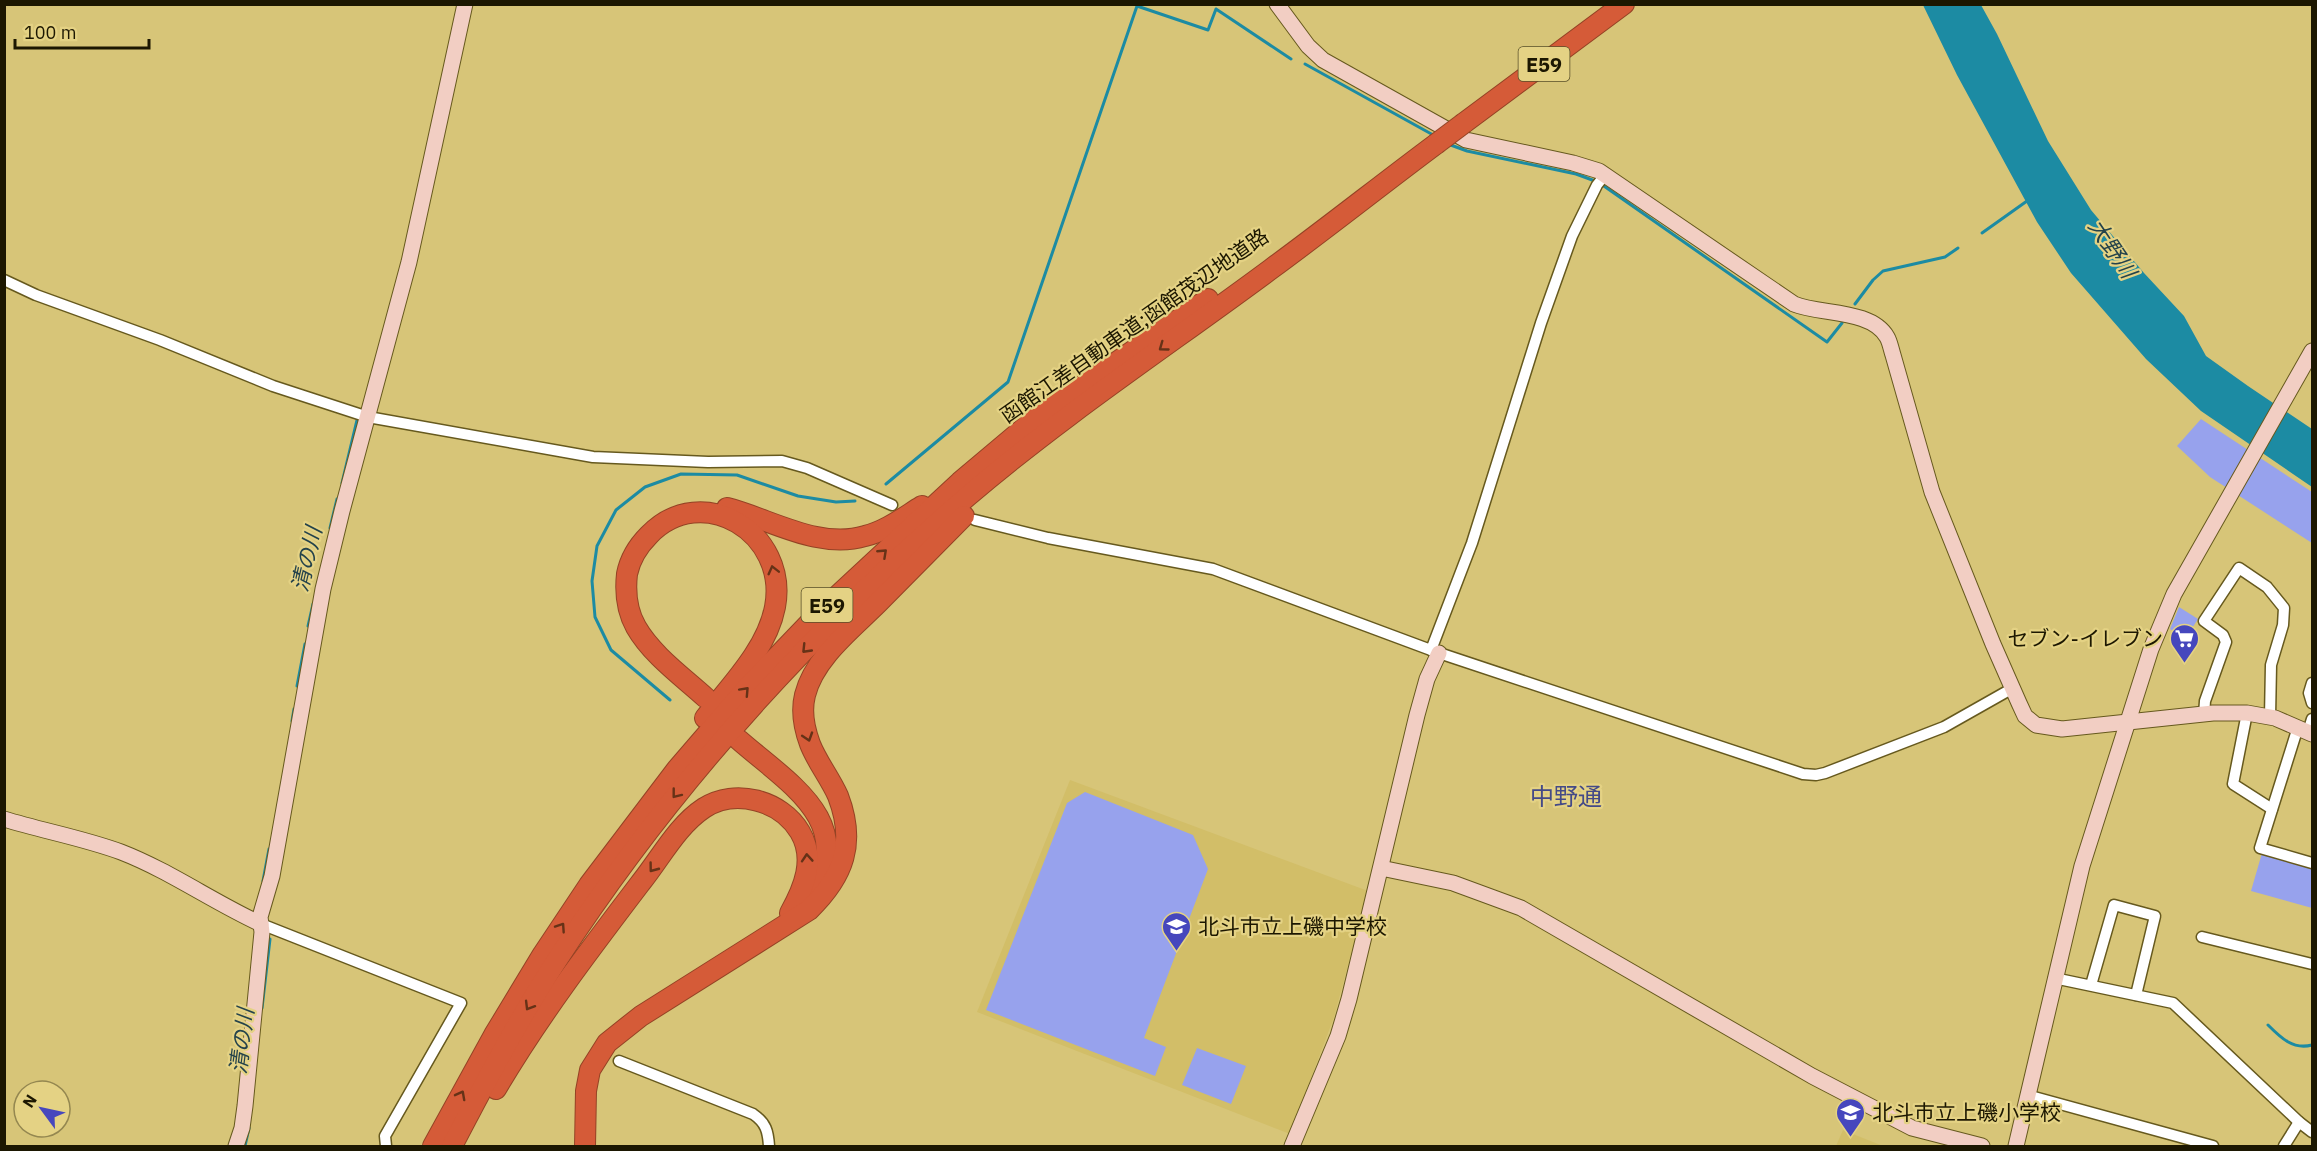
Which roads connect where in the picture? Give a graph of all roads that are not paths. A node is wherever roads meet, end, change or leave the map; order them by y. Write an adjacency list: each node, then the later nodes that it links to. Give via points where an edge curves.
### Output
1 (465, 4): 9 (street, via 409,262)
2 (1277, 4): 4 (street, via 1323,60 1466,140 1580,165)
3 (1624, 4): 5 (highway, 函館江差自動車道;函館茂辺地道路 / E59, bridge)
4 (1600, 180): 13 (street, via 1572,236 1549,301); 15 (street, via 1794,304 1808,310 1866,319 1886,336 1932,492)
5 (1361, 199): 8 (highway, 函館江差自動車道;函館茂辺地道路 / E59, one-way to 8); 10 (highway, 函館江差自動車道;函館茂辺地道路 / E59, via 1046,410)
6 (4, 280): 9 (street, via 273,386)
7 (2313, 351): 20 (street, via 2174,594)
8 (1092, 398): 27 (highway, one-way to 27, via 976,504 841,640 810,681 804,696 804,722 814,753 837,795 847,833 841,870); 42 (highway, 函館江差自動車道;函館茂辺地道路 / E59, one-way to 42, via 932,528 832,622 723,738 648,831 556,962)
9 (368, 417): 11 (street, via 593,457 782,461); 29 (street, via 323,589)
10 (960, 482): 26 (highway, 函館江差自動車道;函館茂辺地道路 / E59, one-way to 10, via 677,769 746,689 822,610); 26 (highway, one-way to 10, via 673,760 757,650 775,608 775,571 768,553 756,536 738,522 712,513 676,517 657,527 641,543 629,564 625,589 636,626 703,702 639,645 624,622 617,604 616,583 619,562 633,537 668,509 691,504 713,504 819,537 864,537)
11 (892, 505)
12 (975, 520): 13 (street, via 1213,569)
13 (1435, 651): 15 (street, via 1793,771 1816,775 1944,727); 25 (street)
14 (2313, 683): 16 (street, via 2309,693)
15 (2013, 688): 20 (street, via 2025,716 2045,728)
16 (2313, 703)
17 (2247, 713): 18 (street); 19 (street); 22 (street, via 2234,784)
18 (2204, 715): 19 (street, via 2205,701 2226,642 2205,621 2239,568 2267,587 2284,608 2271,665); 20 (street)
19 (2270, 717): 21 (street)
20 (2127, 722): 32 (street, via 2082,866)
21 (2308, 728): 22 (street)
22 (2272, 809): 24 (street, via 2260,848)
23 (4, 819): 29 (street, via 119,852)
24 (2313, 863)
25 (1382, 868): 47 (street, via 1338,1036); 48 (street, via 1453,884 1521,908 1812,1076 1912,1128)
26 (589, 885): 41 (highway, 函館江差自動車道;函館茂辺地道路 / E59, one-way to 26, via 494,1035)
27 (828, 892): 28 (highway, via 837,862 837,840 829,812 813,791 743,736 817,812 825,834 827,853 820,880 808,898); 45 (highway, via 789,924 641,1016 607,1043 596,1057 588,1081)
28 (790, 913): 43 (highway, one-way to 43, via 803,888 807,868 807,851 794,822 756,800 721,801 704,808 684,826 581,963 503,1077); 44 (highway, via 632,1011 594,1042 578,1077)
29 (261, 924): 39 (street, via 242,1128); 40 (street, via 461,1003 385,1136)
30 (2202, 937): 31 (street)
31 (2313, 964)
32 (2054, 978): 33 (street); 36 (street)
33 (2091, 985): 34 (street); 34 (street, via 2114,905 2155,916)
34 (2136, 995): 37 (street, via 2173,1003)
35 (619, 1061): 46 (street, via 753,1114 764,1122)
36 (2027, 1095): 49 (street); 50 (street)
37 (2298, 1122): 38 (street); 51 (street)
38 (2313, 1132)
39 (236, 1146)
40 (386, 1146)
41 (433, 1146)
42 (452, 1146)
43 (462, 1146)
44 (578, 1146)
45 (585, 1146)
46 (769, 1146)
47 (1292, 1146)
48 (1982, 1146)
49 (2016, 1146)
50 (2213, 1146)
51 (2284, 1146)

